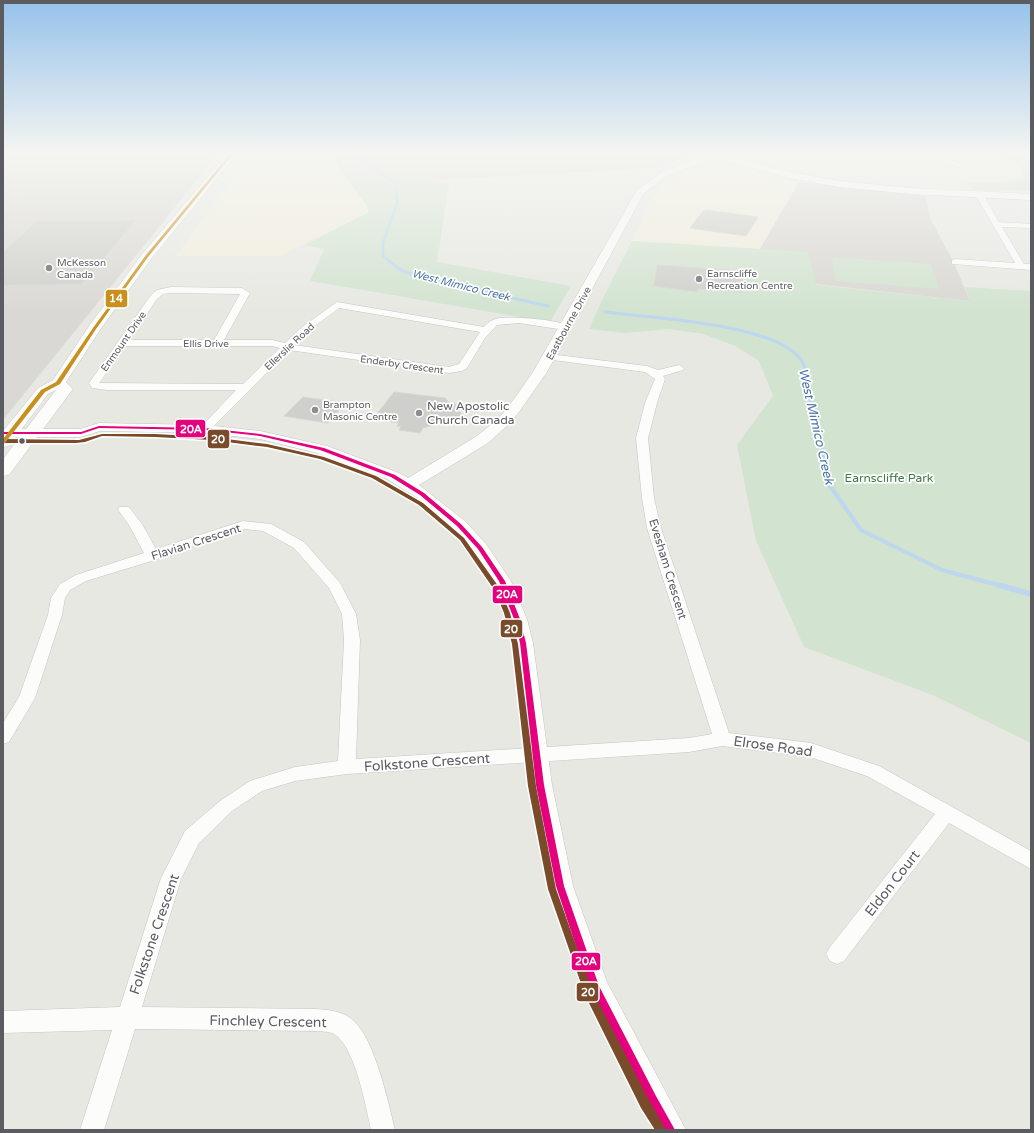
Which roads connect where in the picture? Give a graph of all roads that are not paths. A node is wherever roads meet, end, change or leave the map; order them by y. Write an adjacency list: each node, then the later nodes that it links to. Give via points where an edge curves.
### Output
1 (188, 207): 17 (main road, via 147,256)
2 (632, 207): 9 (street, Eastbourne Drive)
3 (986, 207): 4 (street)
4 (996, 224): 5 (street); 7 (street)
5 (1031, 226)
6 (955, 262): 7 (street)
7 (1021, 266): 8 (street)
8 (1031, 267)
9 (565, 327): 10 (street, Enderby Crescent, via 502,320 493,323); 14 (street, Eastbourne Drive)
10 (486, 330): 13 (street, Ellerslie Road, via 337,305 305,329); 13 (street, Enderby Crescent, via 463,366 449,370 302,350)
11 (122, 343): 12 (street, Ellis Drive); 12 (street, Enmount Drive, via 160,292 237,289 242,291 245,293); 18 (street, Enmount Drive, via 94,383 96,386)
12 (218, 343): 13 (street, Ellis Drive, via 268,343)
13 (289, 346): 18 (street, Ellerslie Road)
14 (549, 357): 16 (street, via 647,369); 23 (street, Eastbourne Drive, via 526,394 503,422 478,443)
15 (679, 368): 16 (street)
16 (657, 374): 27 (street, Evesham Crescent, via 660,379 642,438 648,498 654,528)
17 (58, 383): 19 (main road, via 65,389); 21 (main road, via 43,391)
18 (246, 387): 20 (street, Ellerslie Road)
19 (36, 427): 20 (street, via 81,433 99,427); 21 (street); 22 (main road)
20 (205, 429): 23 (street, via 260,435 322,449 393,476)
21 (7, 430)
22 (3, 470)
23 (407, 485): 28 (street, via 422,494 459,525 480,548 502,581 517,619 523,643)
24 (124, 510): 25 (street)
25 (153, 556): 26 (street, Flavian Crescent, via 81,578 64,587 58,598 55,615 27,698); 29 (street, Flavian Crescent, via 243,525 266,527 299,545 335,586 349,614 352,640)
26 (3, 737)
27 (722, 739): 28 (street, Elrose Road, via 689,745); 30 (street, Elrose Road, via 811,750 873,771)
28 (537, 755): 29 (street, Folkstone Crescent); 37 (street, via 540,785 560,886 595,988)
29 (347, 767): 33 (street, Folkstone Crescent, via 295,774 256,786 226,806 192,838 171,878)
30 (947, 812): 31 (street, Elrose Road); 32 (street, Eldon Court)
31 (1031, 861)
32 (837, 954)
33 (126, 1018): 34 (street); 35 (street, Folkstone Crescent); 36 (street, Finchley Crescent, via 316,1020 338,1023 351,1033 363,1058)
34 (3, 1022)
35 (92, 1130)
36 (384, 1130)
37 (670, 1130)

